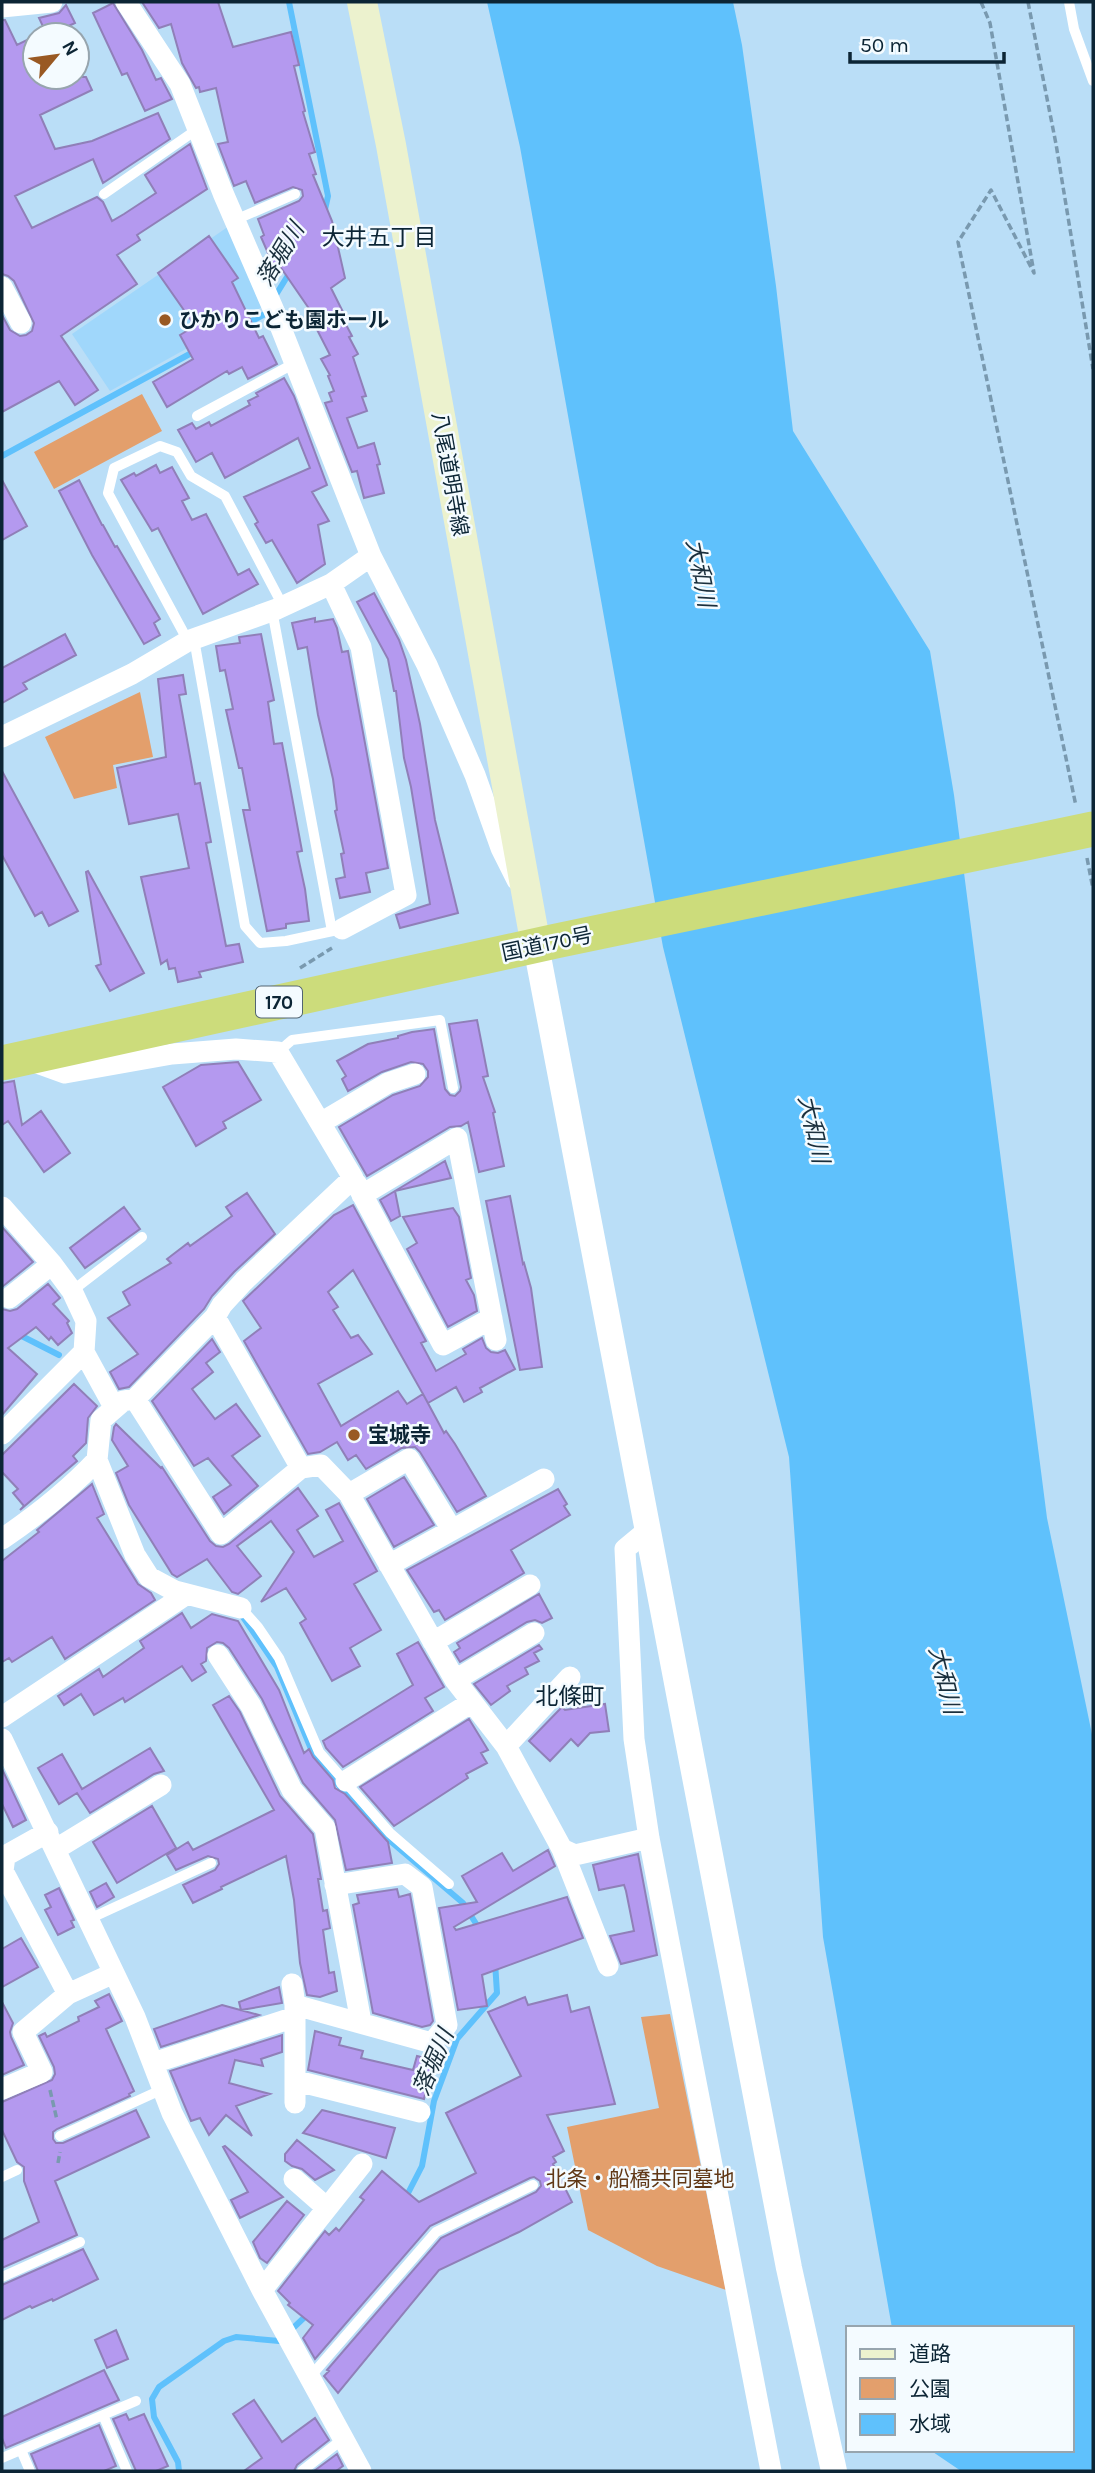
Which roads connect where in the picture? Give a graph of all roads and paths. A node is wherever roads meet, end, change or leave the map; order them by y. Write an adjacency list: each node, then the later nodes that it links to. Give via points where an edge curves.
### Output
1 (52, 2): 7 (street)
2 (126, 2): 9 (street, via 180,84)
3 (362, 2): 25 (main road, 八尾道明寺線)
4 (981, 2): 23 (path, via 990,23 1034,273 991,190 958,242)
5 (1028, 2): 16 (path)
6 (1069, 2): 8 (lane)
7 (2, 7)
8 (1093, 81)
9 (198, 128): 10 (lane); 12 (street)
10 (104, 194)
11 (295, 194): 12 (lane)
12 (235, 220): 15 (street)
13 (2, 287): 14 (street)
14 (21, 323)
15 (295, 363): 17 (lane); 18 (street)
16 (1093, 369)
17 (197, 416)
18 (372, 556): 19 (street); 25 (street, via 428,665 501,848)
19 (331, 584): 20 (street); 26 (street, via 362,647 406,895)
20 (278, 608): 21 (street); 21 (lane, via 225,496 191,476 177,452 159,446 114,468 108,493); 26 (lane)
21 (191, 640): 22 (street); 26 (lane, via 245,926 260,943)
22 (2, 737)
23 (1085, 830): 24 (path); 27 (highway, 国道170号 / 170)
24 (1093, 889)
25 (528, 903): 27 (main road, 八尾道明寺線)
26 (337, 930): 28 (path, via 335,946)
27 (546, 944): 30 (highway, 国道170号 / 170); 52 (street)
28 (296, 971)
29 (278, 1052): 30 (street, via 236,1049 172,1054 65,1073); 32 (lane, via 292,1041 440,1020); 33 (street)
30 (13, 1060)
31 (415, 1074): 33 (street, via 388,1083)
32 (453, 1087)
33 (321, 1122): 34 (street)
34 (358, 1186): 40 (street, via 244,1281); 41 (street, via 443,1345); 41 (street, via 457,1138)
35 (2, 1207): 37 (street)
36 (142, 1237): 38 (lane)
37 (52, 1264): 38 (street); 39 (street)
38 (72, 1291): 43 (street, via 86,1321)
39 (9, 1298)
40 (215, 1317): 44 (street); 48 (street)
41 (492, 1318): 42 (street)
42 (496, 1340)
43 (84, 1352): 45 (street); 46 (street)
44 (135, 1399): 45 (street); 48 (street, via 221,1534)
45 (114, 1407): 47 (street, via 101,1420)
46 (2, 1434)
47 (97, 1460): 53 (street, via 34,1518); 56 (street, via 135,1555 149,1577)
48 (301, 1468): 50 (street, via 321,1465)
49 (544, 1479): 51 (street)
50 (349, 1494): 51 (street, via 410,1459); 54 (street)
51 (452, 1530): 54 (street)
52 (648, 1531): 69 (street, via 625,1549 634,1739); 111 (street, via 789,2267)
53 (2, 1539)
54 (389, 1565): 59 (street)
55 (530, 1585): 59 (street)
56 (187, 1594): 57 (street); 64 (street)
57 (241, 1608): 67 (lane, via 279,1658 319,1752)
58 (534, 1633): 62 (street)
59 (433, 1642): 62 (street)
60 (218, 1655): 74 (street, via 251,1706 292,1790 325,1828)
61 (570, 1677): 66 (street)
62 (455, 1680): 63 (street)
63 (471, 1702): 66 (street); 67 (street)
64 (2, 1717)
65 (2, 1739): 70 (street)
66 (506, 1746): 71 (street)
67 (346, 1781): 73 (lane, via 390,1833)
68 (161, 1785): 70 (street)
69 (649, 1838): 71 (street, via 575,1855); 110 (street)
70 (52, 1840): 75 (street); 79 (street, via 5,1856 2,1871)
71 (562, 1849): 76 (street)
72 (211, 1863): 75 (lane)
73 (449, 1884)
74 (335, 1885): 81 (street); 81 (street, via 405,1874 422,1887 447,2025 432,2043)
75 (89, 1919): 77 (street)
76 (608, 1966)
77 (114, 1973): 79 (street); 82 (street)
78 (292, 1984): 80 (street)
79 (68, 1994): 83 (street, via 23,2032)
80 (295, 2011): 81 (street); 82 (street); 84 (street)
81 (361, 2022)
82 (153, 2063): 86 (street)
83 (42, 2072): 85 (street); 89 (path, via 51,2091)
84 (297, 2081): 87 (street); 88 (street)
85 (2, 2089)
86 (163, 2089): 89 (lane); 99 (street)
87 (295, 2103)
88 (419, 2112)
89 (60, 2136): 90 (path)
90 (58, 2163)
91 (362, 2164): 96 (street)
92 (17, 2170): 93 (lane)
93 (2, 2177)
94 (294, 2179): 96 (street)
95 (533, 2185): 100 (lane, via 436,2232)
96 (327, 2208): 99 (street)
97 (80, 2242): 98 (lane)
98 (2, 2277)
99 (262, 2290): 100 (street)
100 (310, 2377): 103 (street)
101 (136, 2401): 102 (lane)
102 (103, 2415): 104 (lane); 107 (lane)
103 (344, 2438): 108 (lane); 109 (street)
104 (21, 2450): 105 (lane); 106 (lane)
105 (2, 2458)
106 (30, 2471)
107 (127, 2471)
108 (302, 2471)
109 (361, 2471)
110 (771, 2471)
111 (834, 2471)

